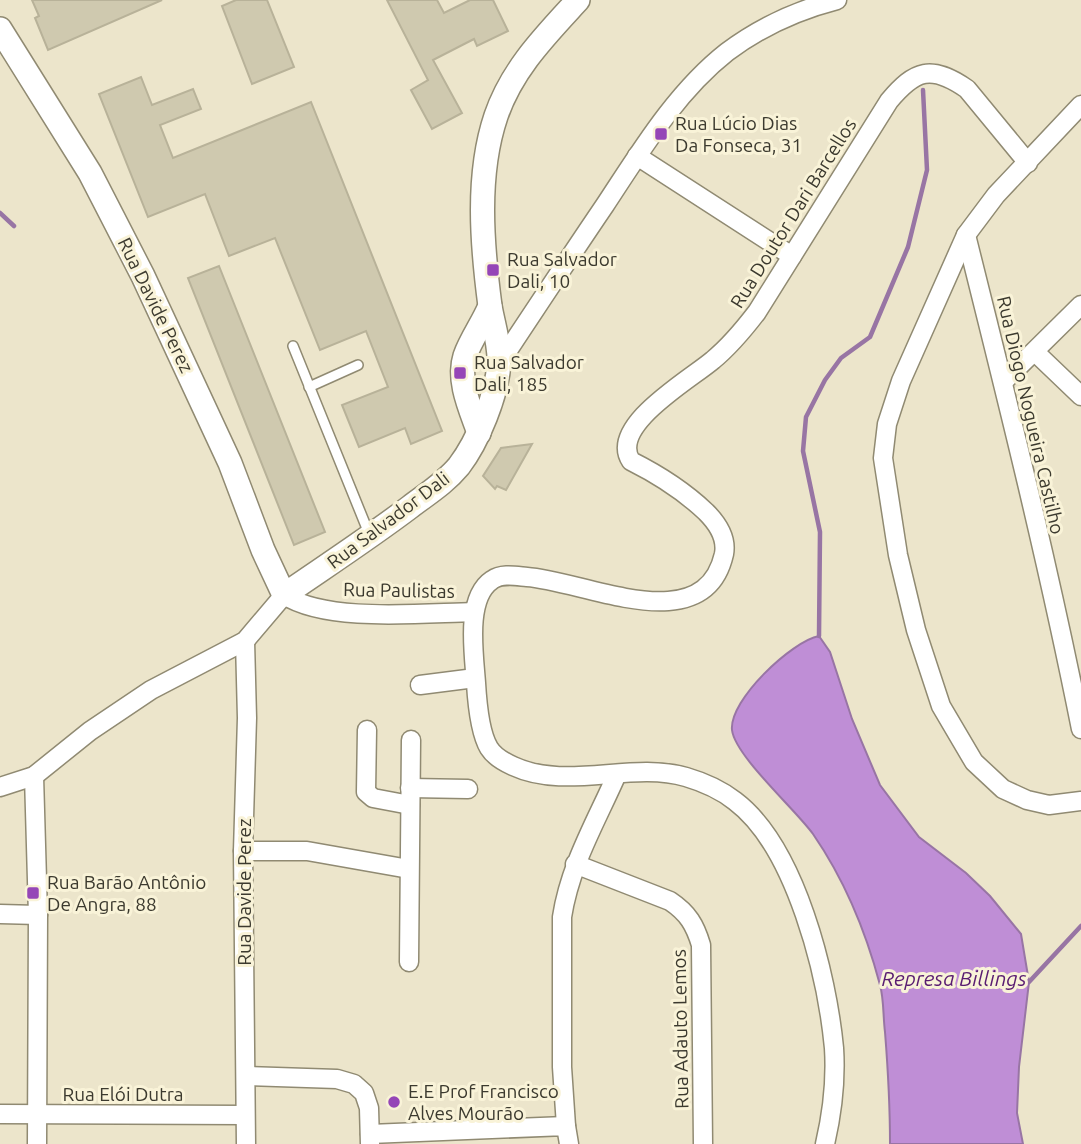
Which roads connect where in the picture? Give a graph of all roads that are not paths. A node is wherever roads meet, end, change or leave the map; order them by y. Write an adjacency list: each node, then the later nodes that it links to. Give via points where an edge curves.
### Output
1 (578, 0): 10 (street, Rua Salvador Dali, via 512,78 496,117 484,185)
2 (834, 0): 5 (street, via 754,33 726,53 698,79)
3 (0, 29): 22 (street, Rua Davide Perez, via 90,173 143,276 230,463)
4 (1081, 105): 6 (street)
5 (637, 156): 8 (street); 15 (street)
6 (1028, 163): 7 (street); 8 (street, Rua Doutor Dari Barcellos, via 967,89 947,76 916,75 888,101)
7 (966, 235): 16 (street, Rua Diogo Nogueira Castilho); 37 (street, via 901,381 887,424 883,458 898,555 941,706 974,762 1003,789 1027,800 1049,804)
8 (792, 256): 23 (street, Rua Doutor Dari Barcellos, via 736,339 640,420 626,446 631,461 680,491 720,529 725,547 712,583 698,595 655,601 510,575 495,578 484,587)
9 (1081, 305): 13 (street)
10 (490, 306): 11 (street); 15 (street, Rua Salvador Dali)
11 (470, 345): 15 (street, via 481,344); 17 (street, via 463,365)
12 (293, 346): 18 (lane)
13 (1035, 352): 16 (street); 19 (street)
14 (358, 365): 18 (lane)
15 (497, 366): 17 (street, via 481,392); 20 (street, Rua Salvador Dali)
16 (1003, 382): 26 (street, Rua Diogo Nogueira Castilho)
17 (464, 384): 20 (street)
18 (309, 387): 21 (lane)
19 (1081, 396)
20 (479, 433): 21 (street, Rua Salvador Dali, via 446,480)
21 (370, 537): 22 (street, Rua Salvador Dali)
22 (284, 595): 23 (street, Rua Paulistas, via 319,610); 25 (street)
23 (474, 612): 27 (street, Rua Doutor Dari Barcellos)
24 (1081, 640): 26 (street)
25 (245, 641): 33 (street, via 151,690); 38 (street, Rua Davide Perez)
26 (1066, 652): 29 (street, Rua Diogo Nogueira Castilho)
27 (475, 678): 28 (street); 32 (street, Rua Doutor Dari Barcellos, via 484,733 489,748 501,760 544,775)
28 (420, 685)
29 (1081, 729)
30 (367, 730): 36 (street, via 366,792 373,798)
31 (411, 740): 36 (street)
32 (617, 775): 39 (street); 53 (street, Rua Doutor Dari Barcellos, via 684,776 714,788 755,819 774,846 792,880 824,978 834,1051)
33 (34, 776): 34 (street); 42 (street)
34 (0, 787)
35 (468, 789): 36 (street)
36 (410, 796): 40 (street)
37 (1081, 801)
38 (243, 851): 40 (street, via 307,851); 44 (street, Rua Davide Perez)
39 (575, 864): 48 (street, via 562,917 562,1067); 52 (street, Rua Adauto Lemos, via 670,901 695,925 702,958)
40 (410, 869): 43 (street)
41 (0, 914): 42 (street)
42 (38, 915): 46 (street)
43 (409, 962)
44 (246, 1076): 47 (street, Rua Davide Perez); 49 (street, via 337,1079 354,1084 364,1093 369,1108)
45 (0, 1114): 46 (street, Rua Elói Dutra)
46 (36, 1115): 47 (street, Rua Elói Dutra); 50 (street)
47 (246, 1115): 51 (street, Rua Davide Perez)
48 (568, 1135): 49 (street)
49 (370, 1139)
50 (37, 1144)
51 (246, 1144)
52 (703, 1144)
53 (825, 1144)

